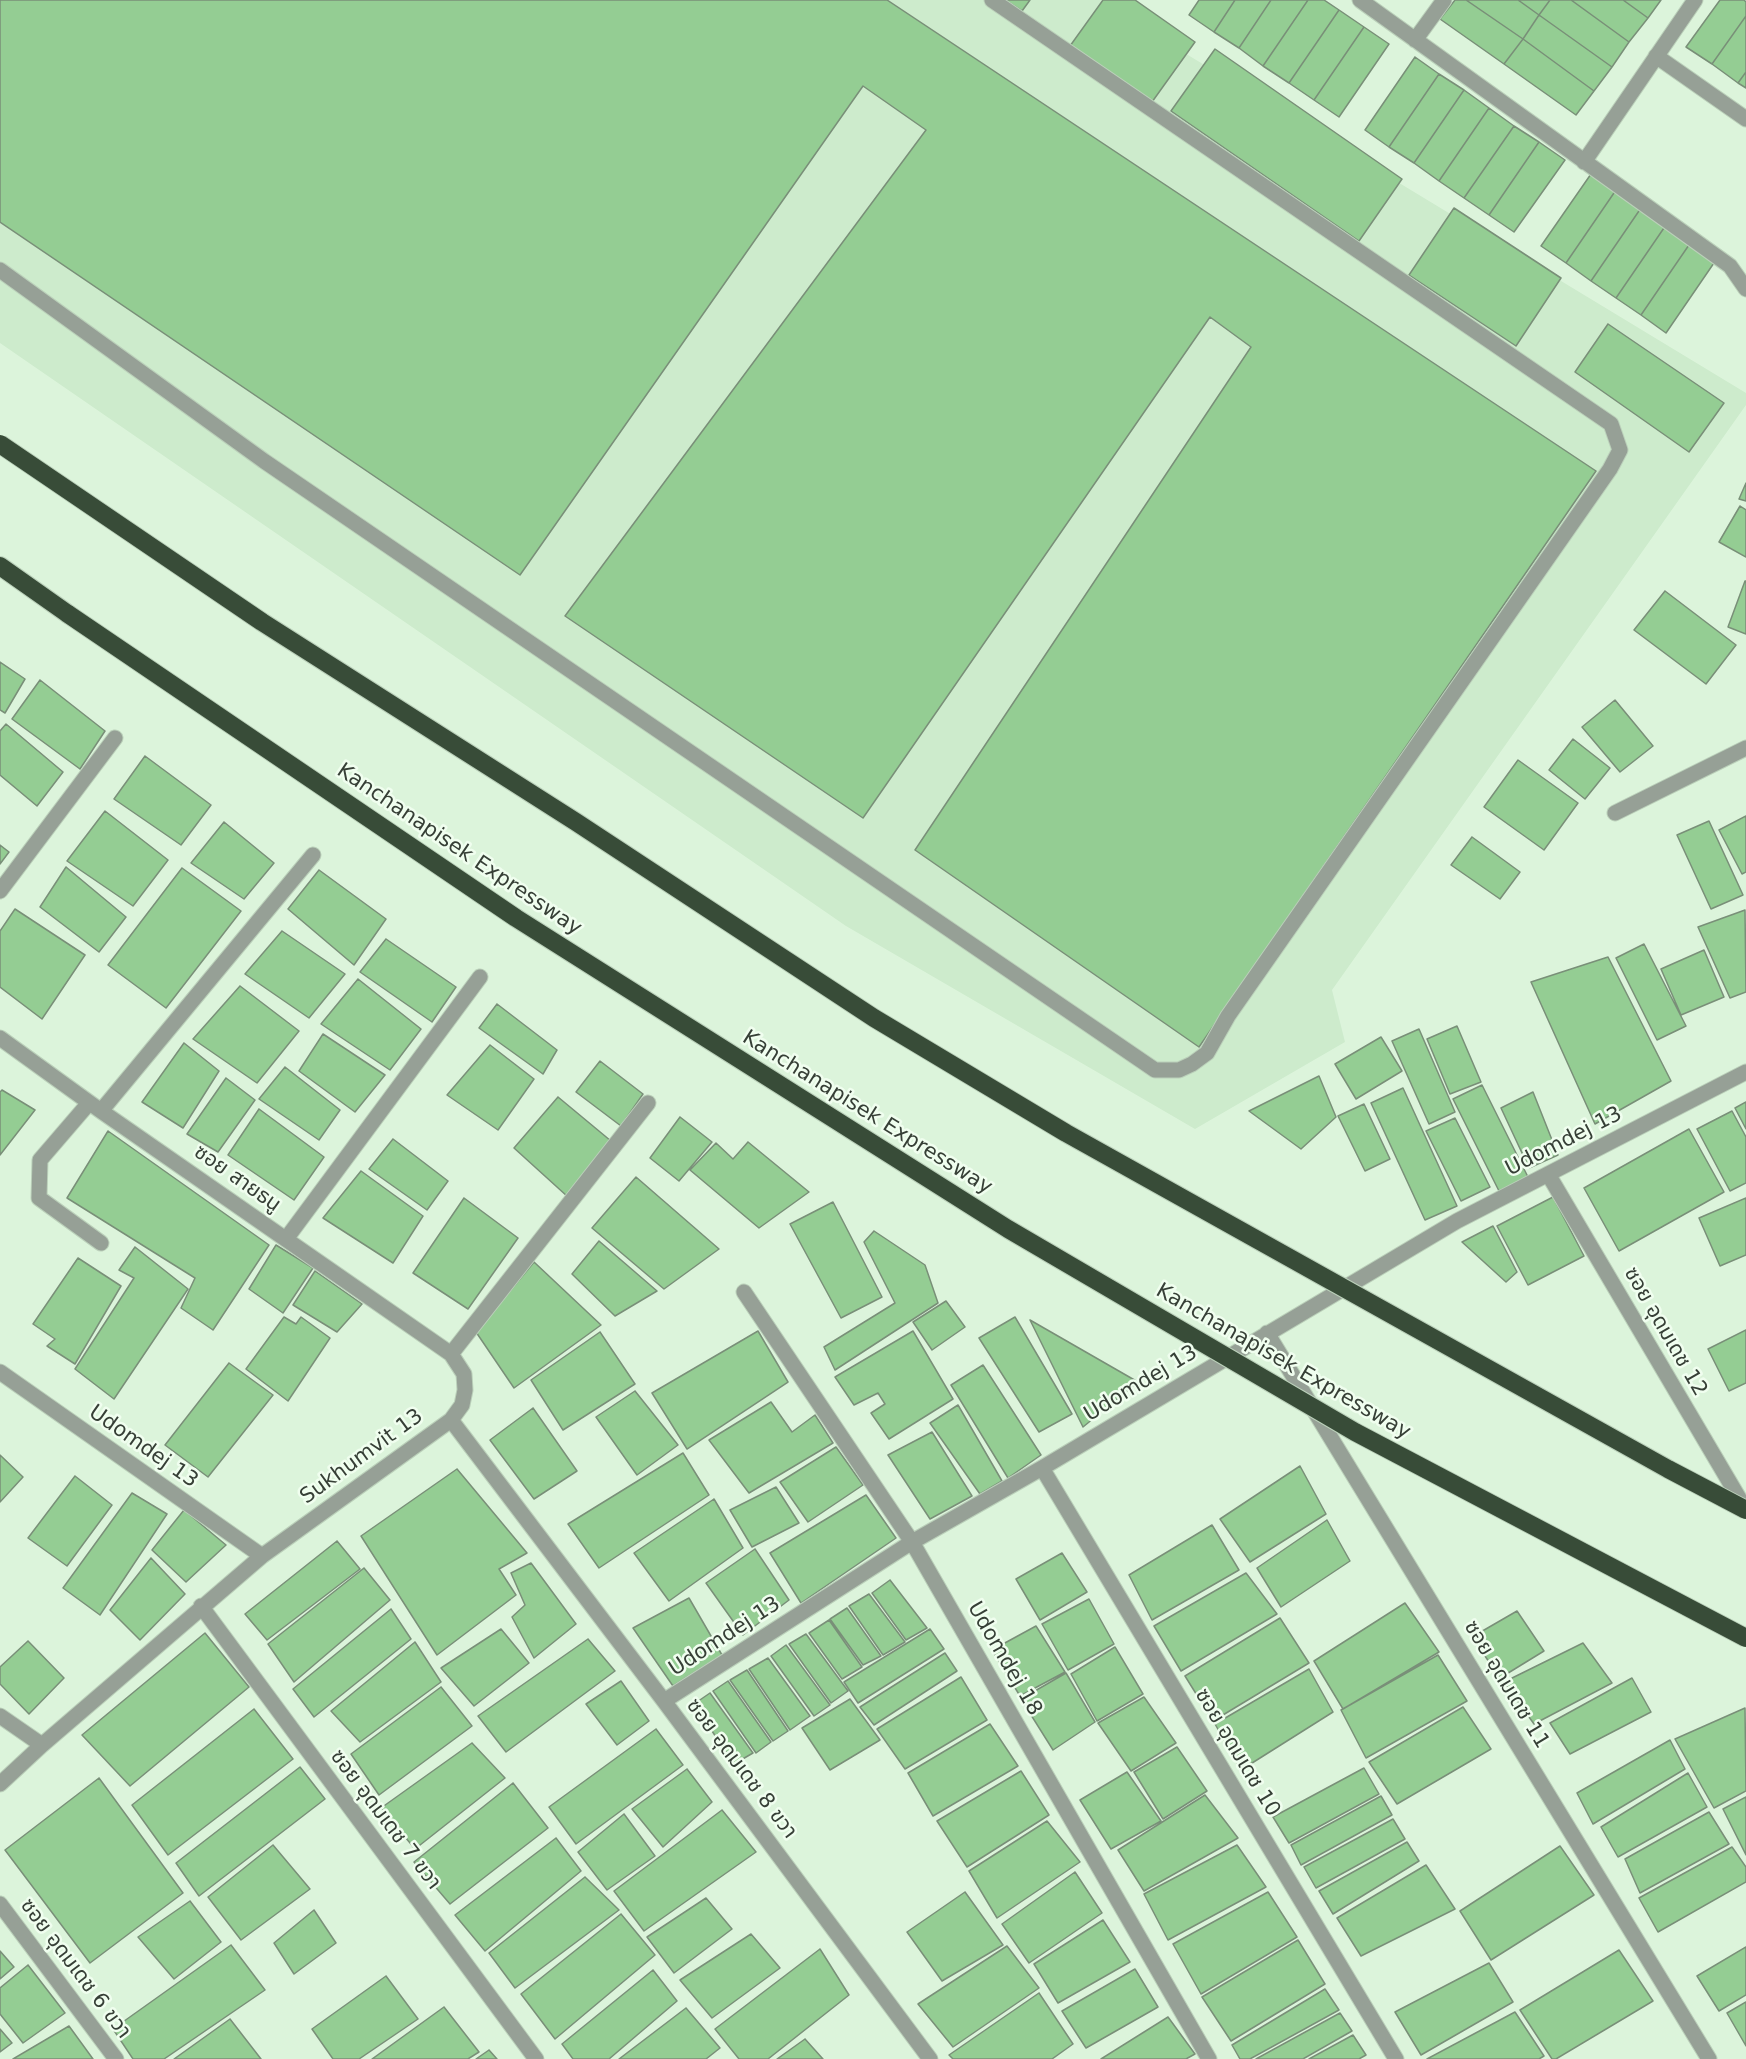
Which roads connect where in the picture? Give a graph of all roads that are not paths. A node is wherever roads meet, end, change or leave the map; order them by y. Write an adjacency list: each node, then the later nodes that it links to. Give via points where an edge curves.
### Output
1 (992, 0): 9 (street, via 1611,424 1620,450 1228,1017 1207,1053 1179,1070 1155,1071 264,461)
2 (1360, 0): 5 (street)
3 (1444, 0): 5 (street)
4 (1695, 0): 6 (street)
5 (1415, 40): 8 (street)
6 (1656, 56): 7 (street); 8 (street)
7 (1746, 119)
8 (1584, 162): 10 (street, via 1730,266)
9 (0, 270)
10 (1746, 289)
11 (0, 444): 32 (highway, bridge, via 262,622 874,1018 1077,1139)
12 (0, 566): 36 (highway, Kanchanapisek Expressway, bridge, via 516,918 1008,1229 1355,1432)
13 (115, 738): 17 (street)
14 (1746, 748): 15 (street)
15 (1615, 813)
16 (313, 855): 22 (street)
17 (0, 891)
18 (480, 977): 24 (street)
19 (0, 1038): 22 (street, ซอย สายธนู)
20 (1746, 1072): 23 (street, Udomdej 13)
21 (648, 1103): 28 (street)
22 (95, 1107): 24 (street, ซอย สายธนู); 25 (street, via 40,1160 39,1198)
23 (1548, 1174): 27 (street, Udomdej 13, via 1457,1221); 32 (street, ซอย อุดมเดช 12)
24 (286, 1239): 28 (street, ซอย สายธนู)
25 (101, 1243)
26 (744, 1292): 33 (street, Udomdej 18)
27 (1268, 1333): 31 (street, Udomdej 13); 47 (street, ซอย อุดมเดช 11)
28 (451, 1354): 30 (street, Sukhumvit 13, via 464,1374 465,1390 462,1405)
29 (0, 1372): 34 (street, Udomdej 13)
30 (451, 1420): 34 (street, Sukhumvit 13); 37 (street, ซอย อุดมเดช 8 ขวา)
31 (1042, 1468): 33 (street, Udomdej 13); 46 (street, ซอย อุดมเดช 10)
32 (1746, 1511)
33 (912, 1542): 37 (street, Udomdej 13); 45 (street, Udomdej 18)
34 (262, 1556): 35 (street, Sukhumvit 13)
35 (201, 1606): 39 (street, Sukhumvit 13); 43 (street, ซอย อุดมเดช 7 ขวา)
36 (1746, 1638)
37 (664, 1701): 44 (street, ซอย อุดมเดช 8 ขวา)
38 (0, 1716): 39 (street)
39 (42, 1745): 40 (street, Sukhumvit 13)
40 (0, 1784)
41 (0, 1904): 42 (street, ซอย อุดมเดช 6 ขวา)
42 (116, 2059)
43 (536, 2059)
44 (930, 2059)
45 (1209, 2059)
46 (1396, 2059)
47 (1709, 2059)

